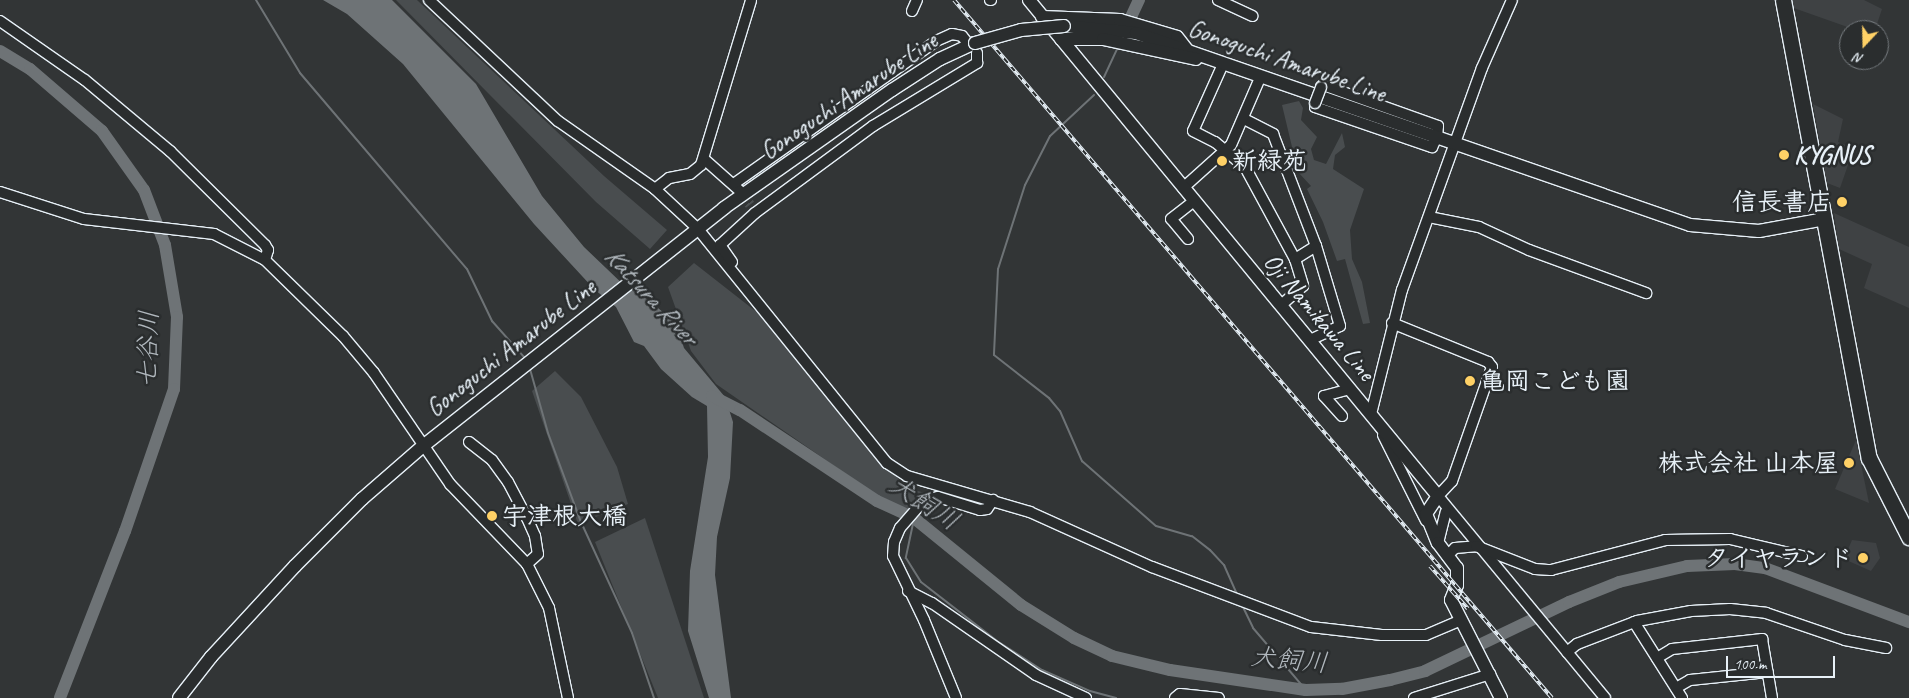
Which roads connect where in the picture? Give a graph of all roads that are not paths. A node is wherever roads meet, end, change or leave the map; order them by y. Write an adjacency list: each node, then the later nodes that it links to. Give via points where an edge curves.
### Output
1 (429, 0): 25 (street, via 558,121)
2 (751, 0): 23 (street)
3 (917, 0): 8 (street)
4 (1028, 0): 10 (main road, Oji Namikawa Line)
5 (1218, 0): 9 (street)
6 (1512, 0): 21 (street, via 1487,54)
7 (1783, 0): 29 (highway)
8 (912, 11)
9 (1252, 16)
10 (1042, 17): 12 (main road, Oji Namikawa Line); 14 (main road, via 1120,20 1177,37)
11 (0, 21): 34 (street, via 85,80 170,151 265,245 268,250)
12 (1063, 32): 13 (main road, Gonoguchi Amarube Line, bridge, via 1021,30); 14 (main road, Gonoguchi Amarube Line, via 1136,33); 15 (main road); 24 (main road, Oji Namikawa Line)
13 (973, 46): 17 (street, via 962,36 952,34 936,41); 30 (main road, Gonoguchi Amarube Line, via 940,59 892,90); 35 (street, via 976,63 859,130 753,209 720,245 740,274)
14 (1188, 51): 15 (main road, Gonoguchi Amarube Line)
15 (1219, 63): 16 (main road, Gonoguchi Amarube Line); 22 (street, via 1193,131 1215,142)
16 (1260, 78): 19 (street); 20 (main road, Gonoguchi Amarube Line)
17 (832, 113): 18 (street); 23 (street, via 737,186)
18 (841, 119)
19 (1244, 119): 22 (street); 32 (street, via 1273,134)
20 (1437, 137): 20 (street, bridge, via 1438,126 1323,85 1314,103 1314,107 1432,147); 21 (main road, Gonoguchi Amarube Line)
21 (1456, 143): 28 (street); 29 (main road, Gonoguchi Amarube Line, via 1668,218 1709,228 1759,231)
22 (1224, 152): 24 (street); 33 (street, via 1246,168)
23 (704, 159): 25 (street, via 697,170 669,178)
24 (1183, 188): 27 (main road, Oji Namikawa Line)
25 (655, 189): 30 (street)
26 (0, 192): 34 (street, via 84,219 214,234)
27 (1194, 201): 31 (street, via 1171,219); 37 (main road, Oji Namikawa Line)
28 (1429, 217): 36 (street, via 1479,227 1529,250); 38 (street)
29 (1825, 219): 49 (highway, via 1869,458)
30 (698, 229): 35 (street); 44 (main road, Gonoguchi Amarube Line)
31 (1188, 239)
32 (1316, 246): 33 (street); 39 (street, via 1340,326)
33 (1295, 259): 37 (street, via 1302,286)
34 (265, 260): 44 (street, via 349,343 374,373)
35 (740, 284): 46 (street, via 773,319 887,463 907,476)
36 (1646, 293)
37 (1281, 305): 39 (main road, Oji Namikawa Line)
38 (1392, 323): 42 (street); 45 (street, via 1488,362 1492,367 1452,482)
39 (1310, 340): 40 (main road, Oji Namikawa Line)
40 (1350, 389): 41 (street, via 1324,396); 42 (main road, Oji Namikawa Line)
41 (1342, 416)
42 (1373, 418): 45 (main road); 48 (street, Oji Namikawa Line)
43 (469, 442): 53 (street, via 492,460 527,518 538,554)
44 (423, 446): 53 (street, via 450,484); 64 (main road, Gonoguchi Amarube Line, via 362,499 295,566 211,657)
45 (1438, 496): 48 (main road, via 1428,507); 58 (street)
46 (993, 500): 54 (street, via 987,509 980,510 938,497 924,500 917,507 900,528 893,556); 55 (street, via 1030,512 1161,570 1311,627 1382,635 1426,635)
47 (1446, 512): 50 (street)
48 (1428, 524): 50 (main road, Oji Namikawa Line)
49 (1909, 537)
50 (1438, 543): 51 (main road, Oji Namikawa Line)
51 (1447, 556): 52 (street, via 1455,548 1476,546 1535,569 1550,570 1666,540 1730,539); 55 (main road, Oji Namikawa Line, via 1457,568 1457,585 1450,600)
52 (1802, 556)
53 (527, 564): 65 (street, via 549,608)
54 (907, 590): 66 (street, via 924,620); 67 (street, via 932,603 1036,675)
55 (1463, 622): 60 (main road, Oji Namikawa Line)
56 (1634, 622): 57 (street, via 1676,613 1730,609 1766,613 1845,640); 58 (street, via 1577,644); 59 (street)
57 (1886, 648)
58 (1567, 652): 73 (street)
59 (1657, 658): 61 (street, via 1672,649 1762,639); 63 (street)
60 (1489, 672): 62 (street); 72 (main road, Oji Namikawa Line)
61 (1768, 672): 63 (street, via 1690,680); 75 (street)
62 (1456, 686): 70 (street); 71 (street)
63 (1676, 688): 74 (street)
64 (179, 698)
65 (568, 698)
66 (956, 698)
67 (1086, 698)
68 (1175, 698): 69 (street, via 1180,694)
69 (1219, 698)
70 (1414, 698)
71 (1452, 698)
72 (1501, 698)
73 (1605, 698)
74 (1682, 698)
75 (1772, 698)

